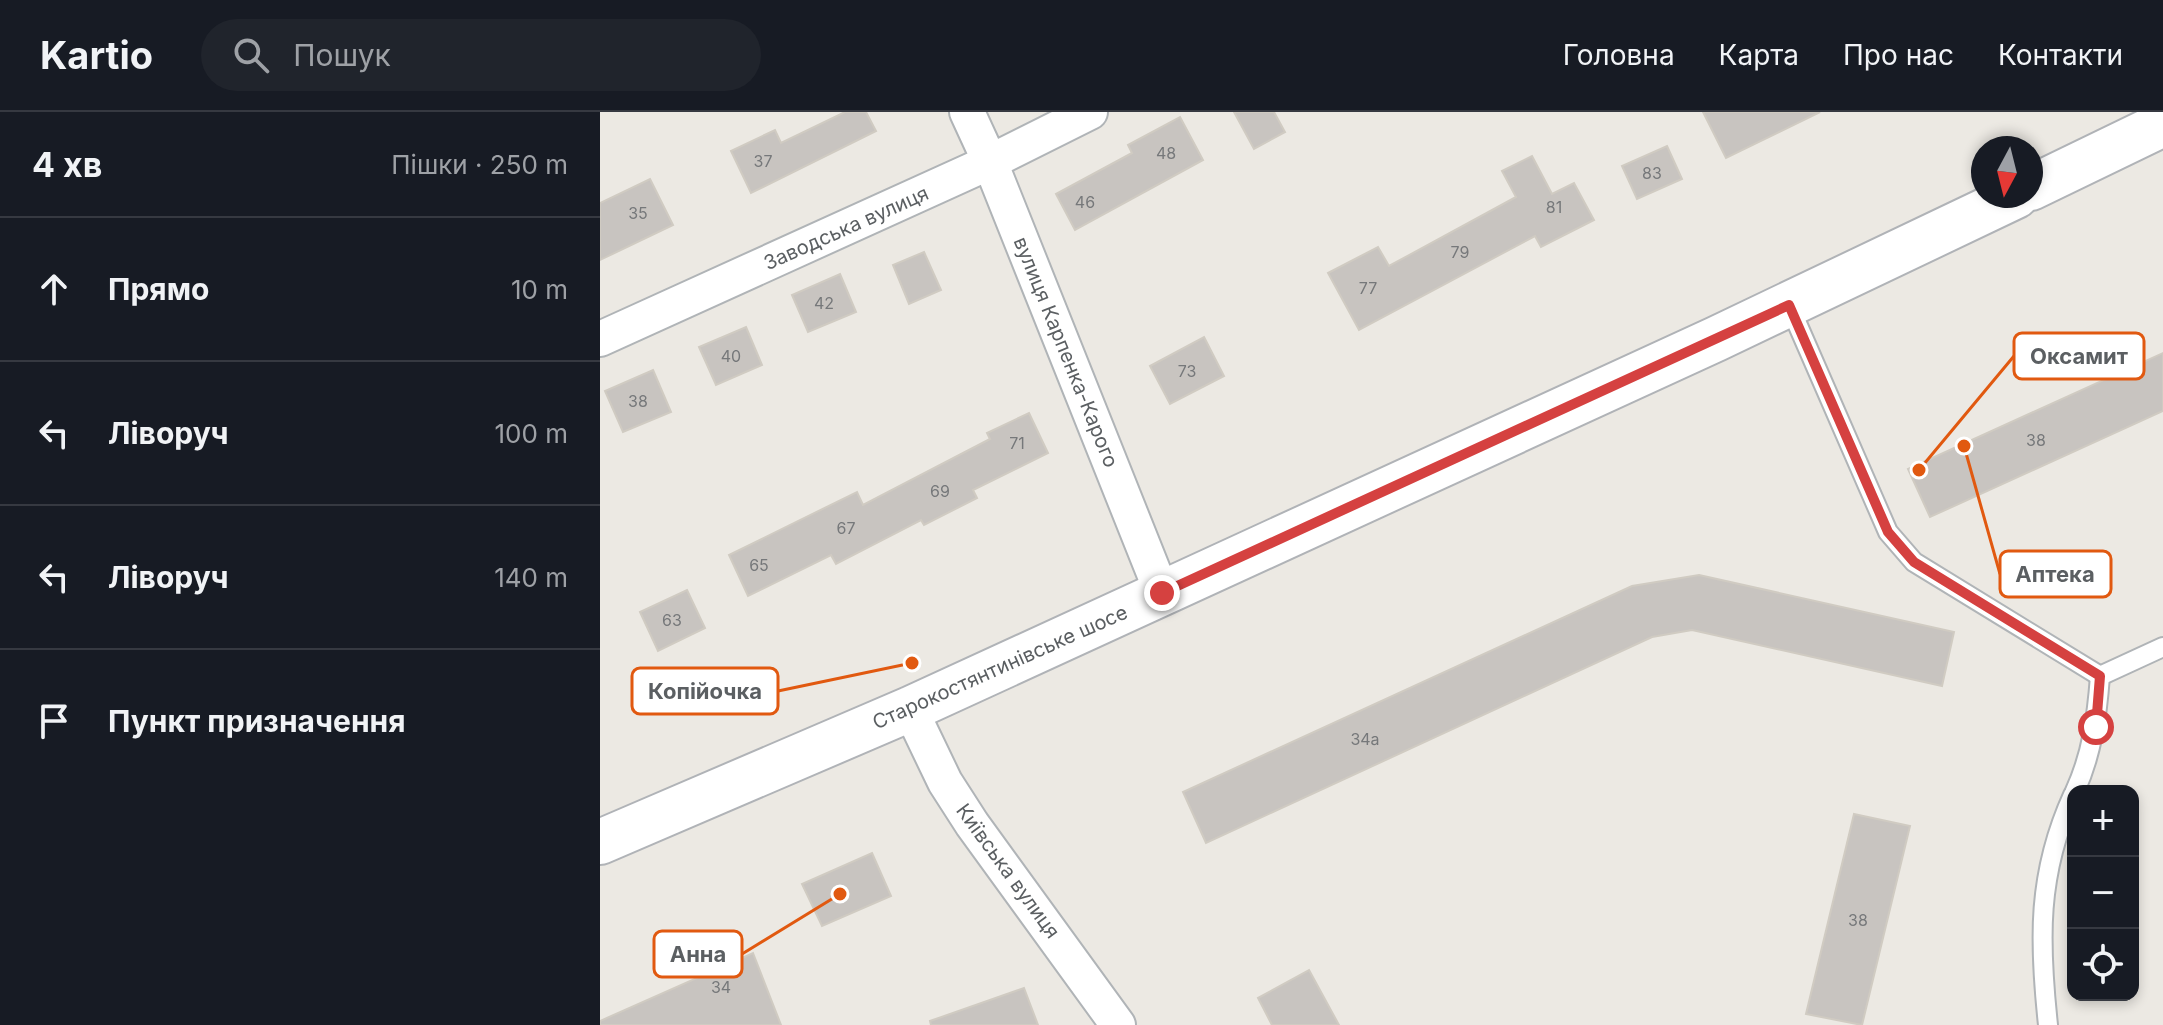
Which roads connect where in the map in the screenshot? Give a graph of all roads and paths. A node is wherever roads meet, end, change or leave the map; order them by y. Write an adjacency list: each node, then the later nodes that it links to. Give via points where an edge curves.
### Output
1 (967, 112): 4 (street, вулиця Карпенка-Карого)
2 (1090, 112): 4 (street, Заводська вулиця)
3 (2163, 124): 5 (main road)
4 (990, 162): 8 (street, Заводська вулиця); 9 (street, вулиця Карпенка-Карого)
5 (2043, 182)
6 (1991, 208): 7 (main road, Старокостянтинівське шосе)
7 (1789, 305): 9 (main road, Старокостянтинівське шосе); 11 (lane, via 1888,532 1914,562)
8 (600, 339)
9 (1162, 593): 12 (main road, Старокостянтинівське шосе)
10 (2163, 647): 11 (lane)
11 (2100, 676): 13 (lane, via 2096,727)
12 (910, 709): 15 (main road, Старокостянтинівське шосе); 16 (street, Київська вулиця, via 972,824)
13 (2078, 785)
14 (2067, 809): 17 (lane, via 2047,869 2041,921)
15 (600, 842)
16 (1118, 1025)
17 (2048, 1025)

